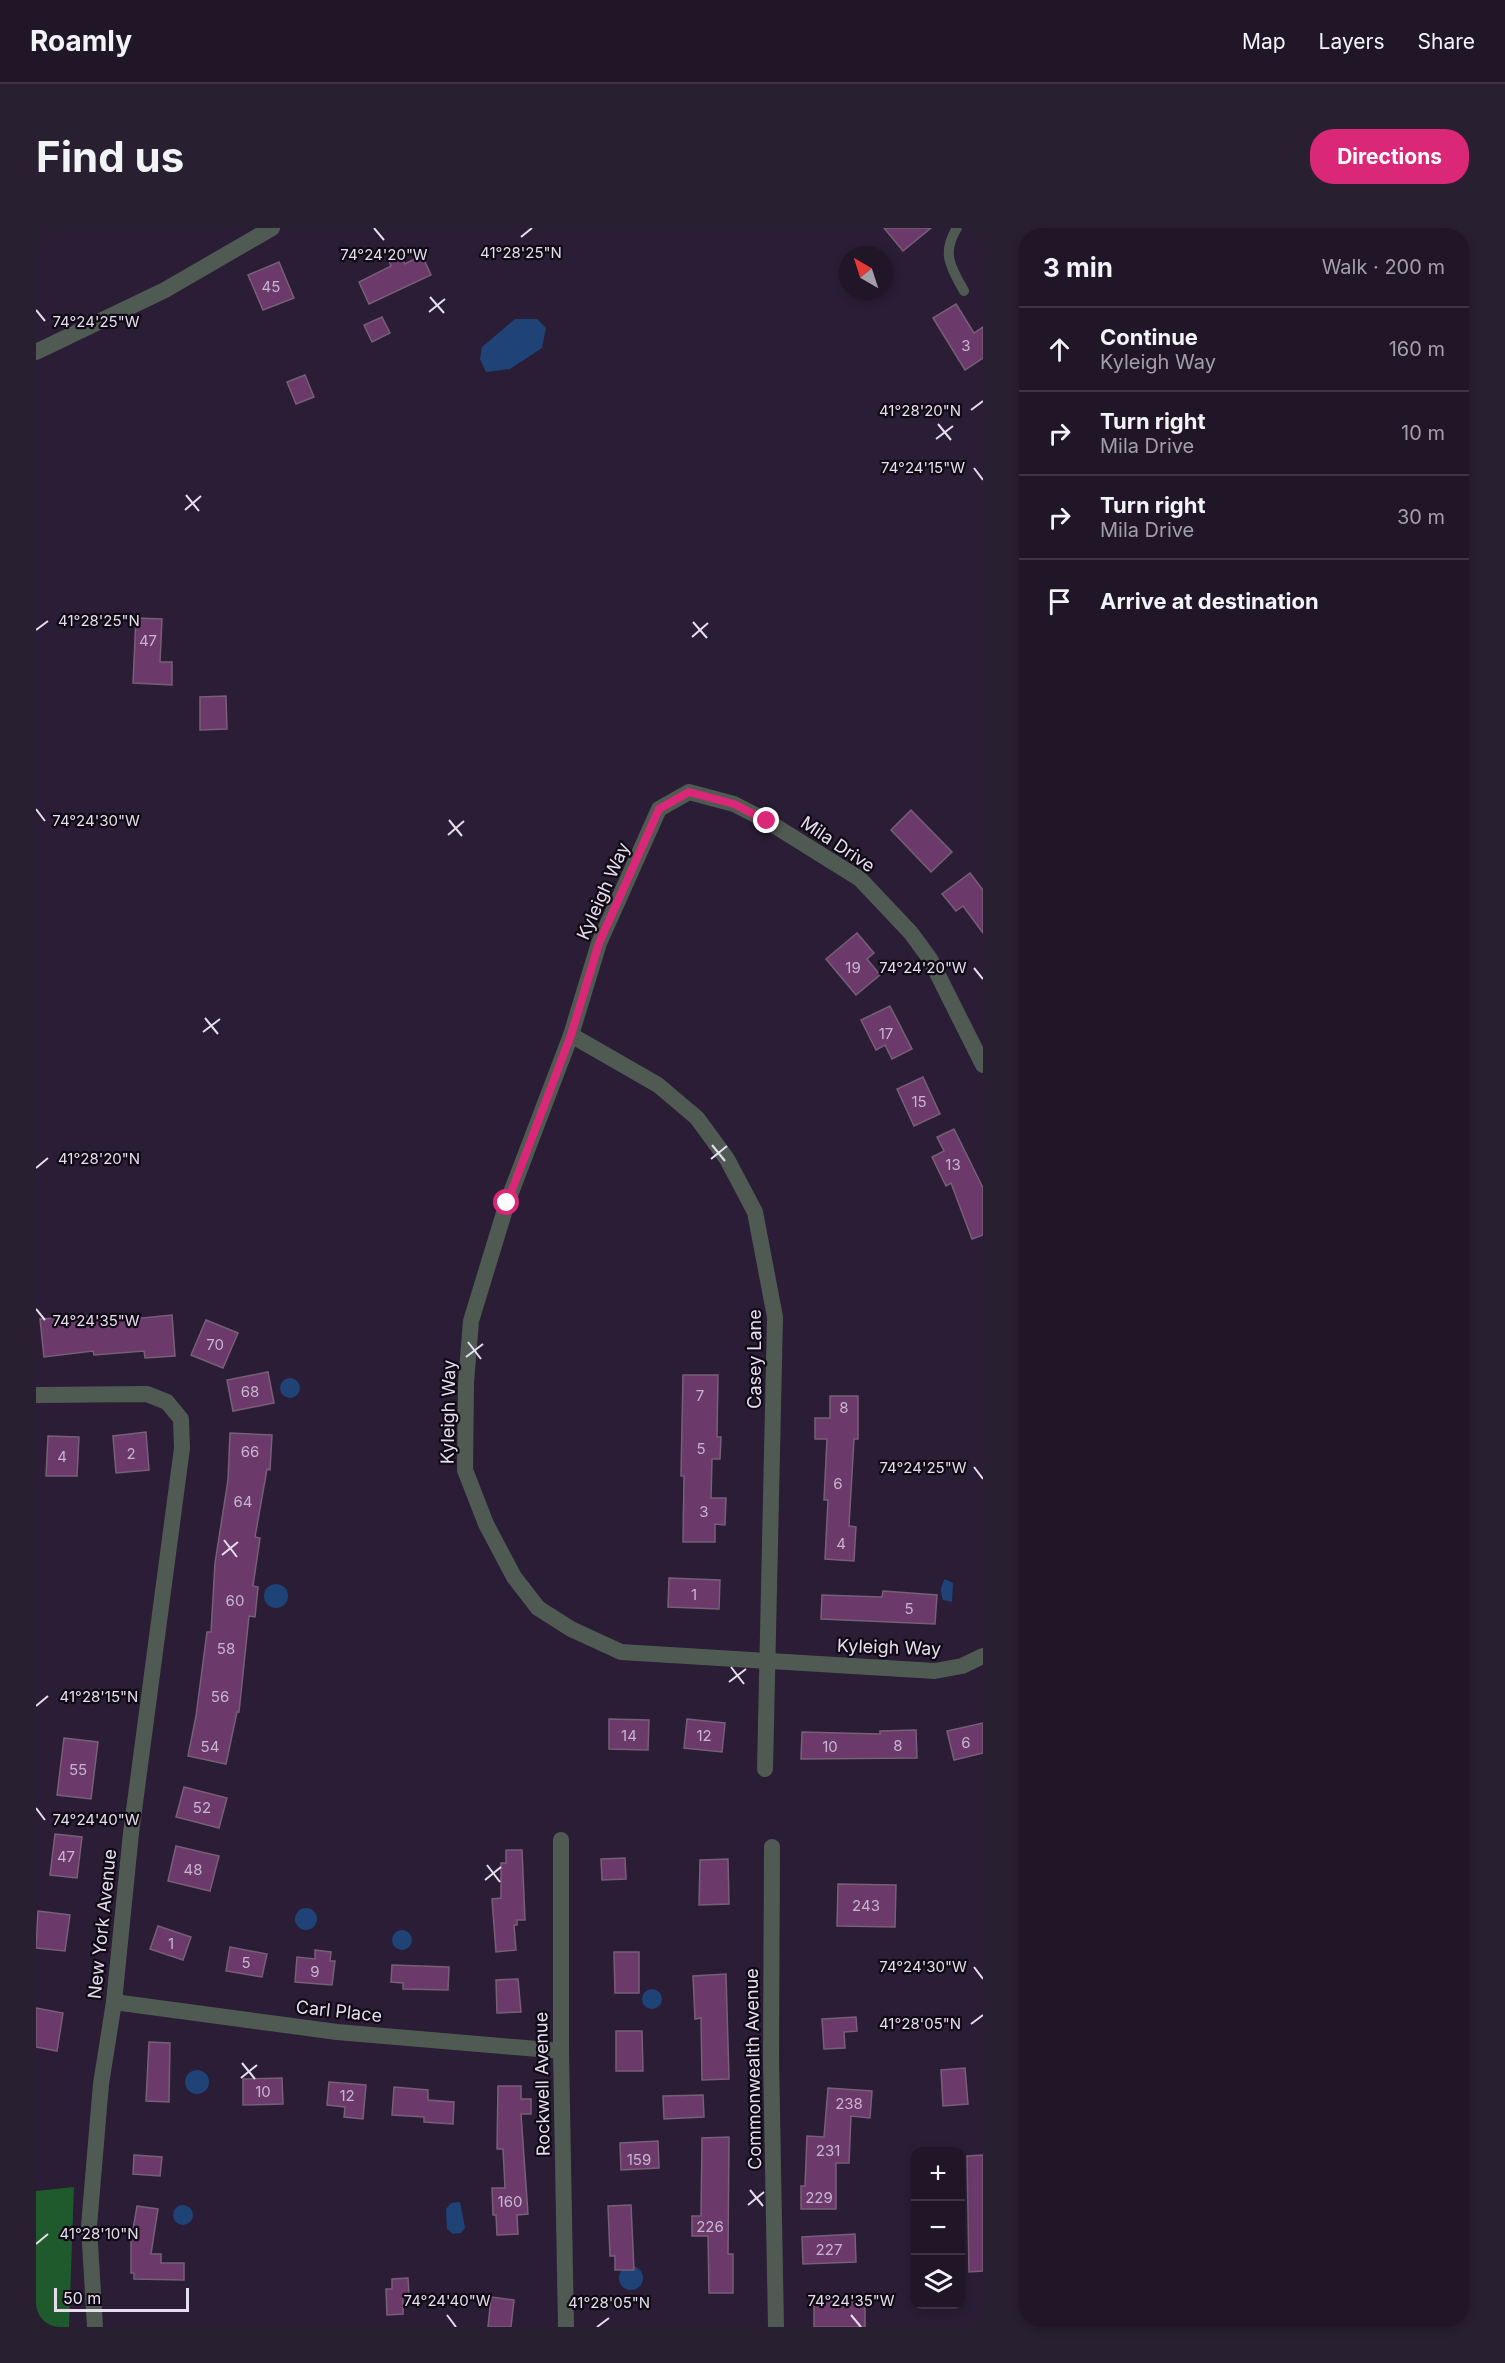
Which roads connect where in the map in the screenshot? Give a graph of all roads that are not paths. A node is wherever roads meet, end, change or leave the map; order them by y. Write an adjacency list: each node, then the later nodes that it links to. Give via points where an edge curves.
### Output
1 (272, 228): 4 (street, via 165,290)
2 (957, 228): 3 (lane, via 947,251)
3 (964, 291)
4 (36, 352)
5 (659, 809): 6 (street, Kyleigh Way, via 599,943); 7 (street, Mila Drive, via 689,792 734,804 860,879 930,959)
6 (571, 1035): 10 (street, Casey Lane, via 658,1085 696,1118 727,1159 755,1212 775,1317); 10 (street, Kyleigh Way, via 517,1173 471,1321 465,1470 486,1524 514,1577 538,1608 571,1629 621,1652)
7 (983, 1065)
8 (36, 1395): 14 (street, New York Avenue, via 147,1394 167,1402 181,1419 182,1449 131,1833)
9 (983, 1656): 10 (street, Kyleigh Way, via 962,1666 935,1671)
10 (766, 1660): 11 (street, Casey Lane)
11 (765, 1769)
12 (561, 1840): 15 (street, Rockwell Avenue)
13 (772, 1847): 18 (street, Commonwealth Avenue)
14 (114, 2002): 15 (street, Carl Place, via 337,2032); 16 (street, New York Avenue, via 101,2084 89,2226)
15 (561, 2051): 17 (street, Rockwell Avenue)
16 (94, 2327)
17 (566, 2327)
18 (776, 2327)

